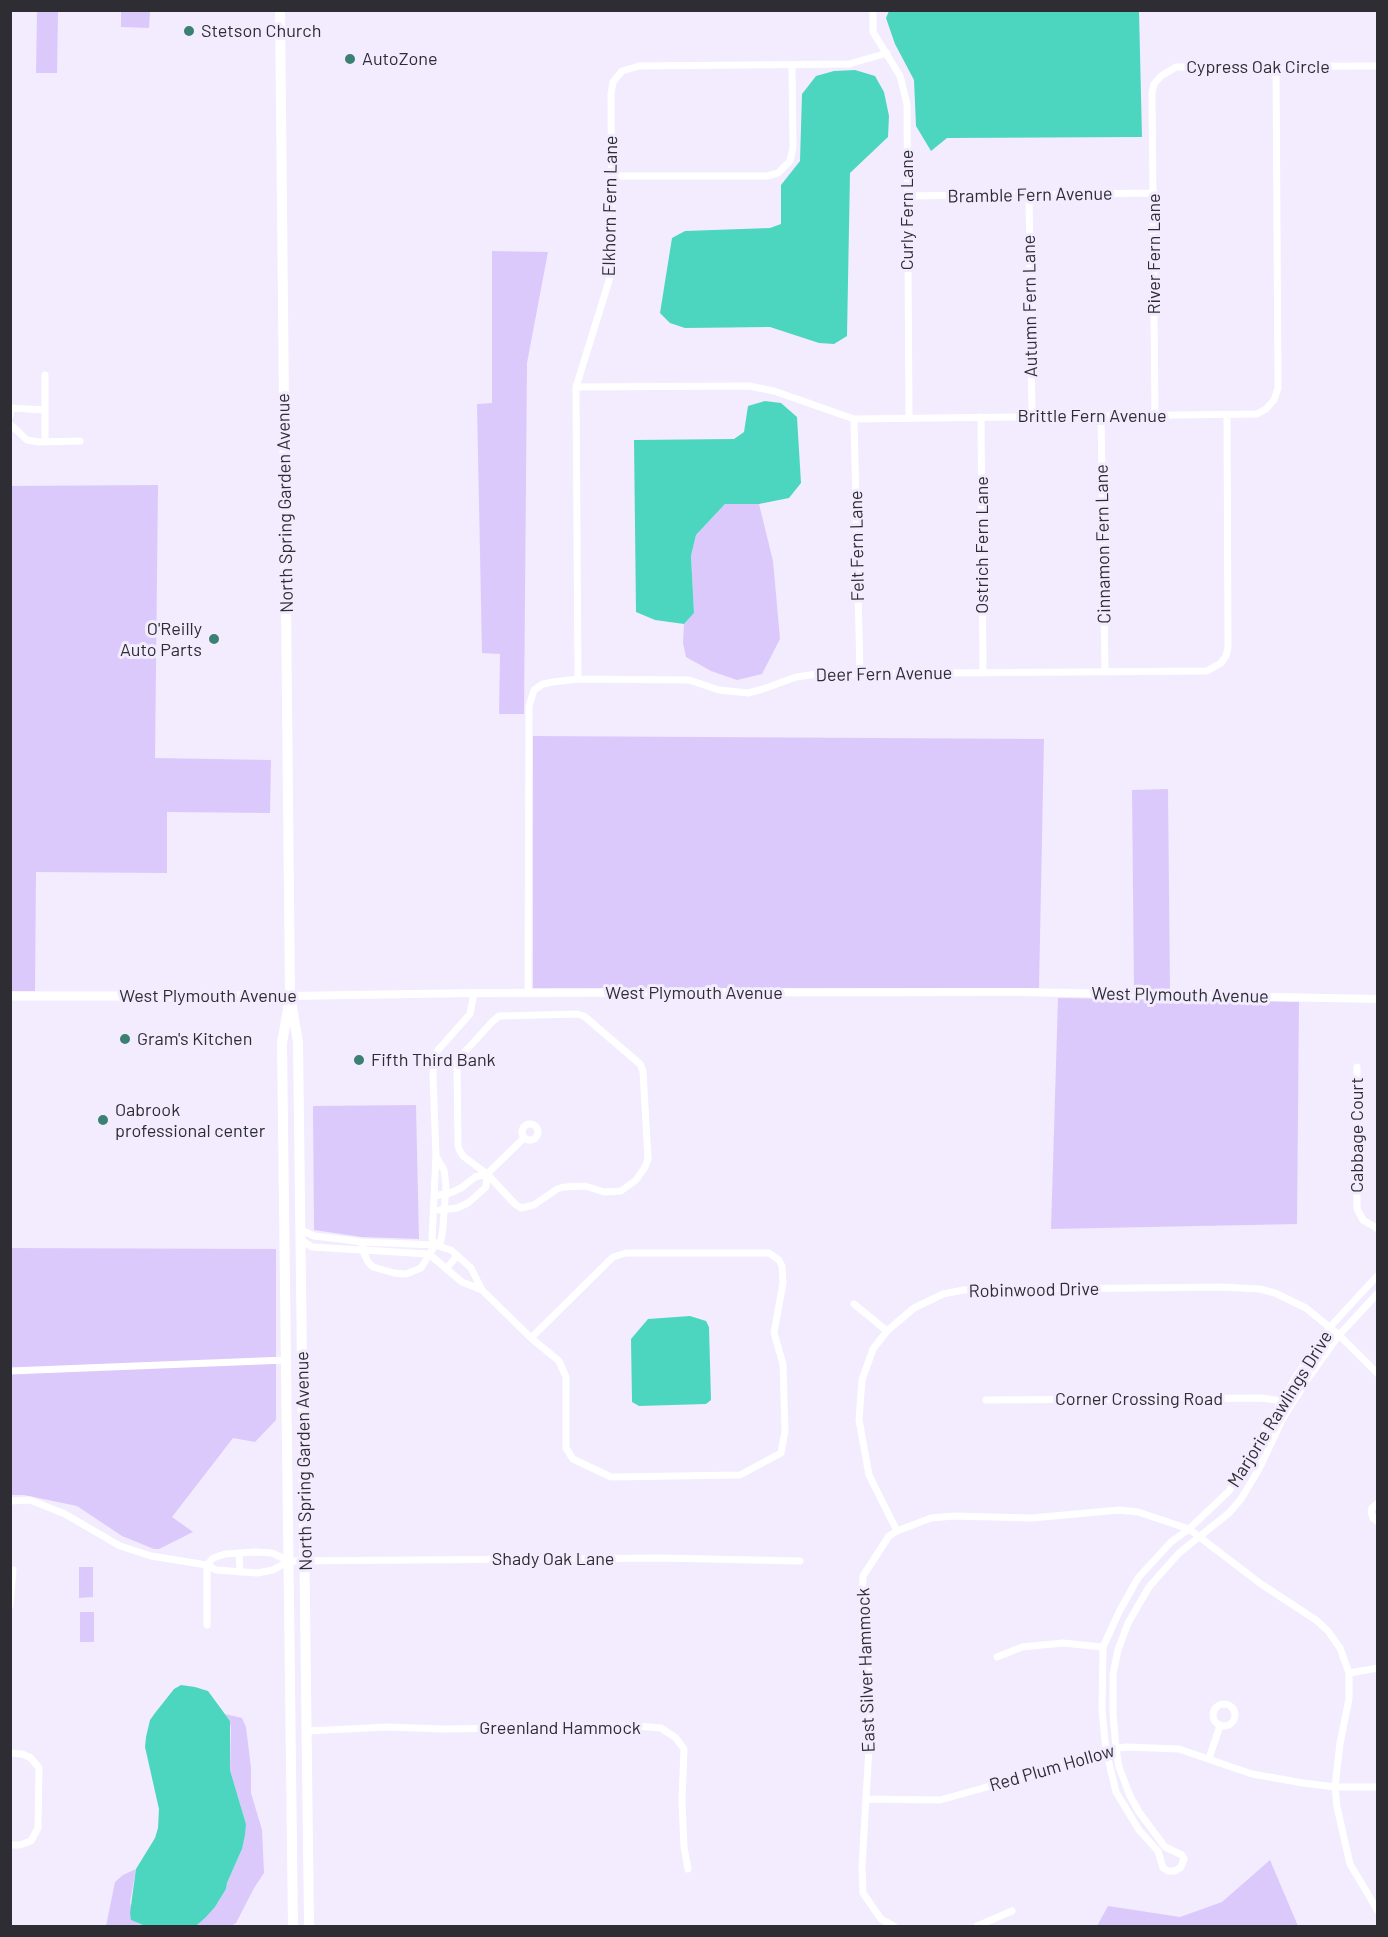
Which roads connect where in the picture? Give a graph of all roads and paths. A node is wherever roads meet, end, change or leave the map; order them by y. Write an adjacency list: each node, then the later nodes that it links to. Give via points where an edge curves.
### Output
1 (280, 10): 33 (highway, North Spring Garden Avenue)
2 (873, 10): 3 (street, Curly Fern Lane, via 873,32)
3 (887, 53): 4 (street, Elkhorn Fern Lane, via 849,64); 11 (street, Curly Fern Lane, via 906,93)
4 (792, 65): 8 (street, Elkhorn Fern Lane, via 639,66 622,71 612,87); 8 (street, via 793,148 790,161 778,173)
5 (1377, 66): 6 (street, Cypress Oak Circle)
6 (1276, 67): 7 (street, Cypress Oak Circle, via 1176,67 1161,76); 15 (street, Brittle Fern Avenue, via 1278,388 1274,400 1257,414)
7 (1152, 93): 9 (street, River Fern Lane)
8 (611, 176): 13 (street, Elkhorn Fern Lane, via 612,271)
9 (1154, 193): 10 (street, Bramble Fern Avenue); 18 (street, River Fern Lane)
10 (1029, 195): 11 (street, Bramble Fern Avenue); 20 (street, Autumn Fern Lane)
11 (907, 196): 22 (street, Curly Fern Lane)
12 (45, 375): 14 (street)
13 (576, 387): 21 (street, Brittle Fern Avenue, via 750,386); 29 (street, Elkhorn Fern Lane)
14 (45, 410): 16 (street, via 11,408); 25 (street)
15 (1227, 415): 18 (street, Brittle Fern Avenue); 26 (street, Deer Fern Avenue, via 1226,656 1207,671)
16 (10, 416)
17 (1101, 416): 18 (street, Brittle Fern Avenue); 20 (street, Brittle Fern Avenue); 26 (street, Cinnamon Fern Lane)
18 (1155, 416)
19 (981, 417): 20 (street, Brittle Fern Avenue); 22 (street, Brittle Fern Avenue); 27 (street, Ostrich Fern Lane)
20 (1032, 417)
21 (854, 418): 22 (street, Brittle Fern Avenue); 28 (street, Felt Fern Lane)
22 (909, 418)
23 (10, 424): 25 (street, via 27,440)
24 (80, 441): 25 (street)
25 (45, 442)
26 (1105, 671): 27 (street, Deer Fern Avenue)
27 (983, 672): 28 (street, Deer Fern Avenue)
28 (860, 674): 29 (street, Deer Fern Avenue, via 796,677 748,693 719,690 689,680)
29 (578, 679): 31 (street, Deer Fern Avenue, via 543,684 534,690 529,705)
30 (474, 993): 31 (street, West Plymouth Avenue); 33 (street, West Plymouth Avenue); 37 (street, via 470,1014 434,1058)
31 (528, 993): 34 (street, West Plymouth Avenue, via 1019,992)
32 (10, 996): 33 (main road, West Plymouth Avenue)
33 (290, 996): 45 (highway, North Spring Garden Avenue, via 282,1043); 47 (highway, North Spring Garden Avenue, via 298,1042)
34 (1377, 999)
35 (1357, 1067): 46 (street, Cabbage Court, via 1357,1209 1363,1220)
36 (524, 1138): 38 (street)
37 (436, 1155): 40 (street, via 444,1170); 41 (street)
38 (487, 1174): 38 (street, via 515,1204 526,1208 564,1186 592,1186 610,1193 628,1188 648,1159 643,1071 639,1064 584,1016 499,1016 457,1063 458,1146 463,1156); 39 (street, via 475,1177); 42 (street, via 486,1187)
39 (458, 1190): 40 (street); 42 (street)
40 (445, 1195): 41 (street); 43 (street)
41 (434, 1196): 44 (street)
42 (463, 1205): 43 (street)
43 (444, 1209): 44 (street); 50 (street, via 441,1241)
44 (434, 1210): 50 (street)
45 (284, 1215): 47 (highway, via 292,1233); 48 (highway, North Spring Garden Avenue)
46 (1377, 1229)
47 (301, 1235): 49 (street); 51 (street, via 312,1247); 54 (highway, North Spring Garden Avenue)
48 (284, 1239): 54 (highway, via 292,1246); 64 (highway, North Spring Garden Avenue)
49 (362, 1242): 50 (street); 51 (street)
50 (435, 1245): 52 (street); 53 (street)
51 (363, 1251): 52 (street); 52 (street, via 373,1267 406,1274 421,1268)
52 (429, 1254): 55 (street)
53 (458, 1256): 55 (street); 57 (street, via 471,1268)
54 (301, 1266): 78 (highway, North Spring Garden Avenue)
55 (446, 1269): 57 (street, via 462,1282)
56 (1377, 1275): 60 (street, Marjorie Rawlings Drive)
57 (482, 1290): 63 (street)
58 (1377, 1293): 62 (street, Marjorie Rawlings Drive)
59 (854, 1304): 61 (street)
60 (1330, 1327): 61 (street, Robinwood Drive, via 1306,1308 1275,1293 1221,1287 964,1290 943,1294 914,1308); 62 (street, Robinwood Drive); 68 (street, Marjorie Rawlings Drive)
61 (887, 1331): 74 (street, Robinwood Drive, via 873,1349 862,1380 859,1420 869,1475)
62 (1339, 1335): 66 (street, Robinwood Drive); 69 (street, Marjorie Rawlings Drive)
63 (531, 1338): 63 (street, via 560,1361 566,1377 566,1448 573,1458 600,1473 610,1477 740,1475 781,1453 786,1431 783,1364 774,1333 783,1283 779,1260 769,1253 620,1254)
64 (286, 1360): 65 (street); 77 (highway, North Spring Garden Avenue)
65 (10, 1371)
66 (1377, 1374)
67 (986, 1400): 68 (street, Corner Crossing Road)
68 (1282, 1400): 69 (street, Corner Crossing Road); 73 (street, Marjorie Rawlings Drive, via 1229,1491)
69 (1291, 1404): 75 (street, Marjorie Rawlings Drive, via 1241,1499)
70 (10, 1501): 80 (street, via 30,1500 65,1514 120,1546 151,1556)
71 (1377, 1503): 72 (street, via 1371,1512)
72 (1377, 1522)
73 (1189, 1529): 74 (street, East Silver Hammock, via 1119,1509 1032,1518 931,1518); 75 (street, East Silver Hammock); 85 (street, Marjorie Rawlings Drive, via 1171,1542 1138,1578)
74 (897, 1531): 97 (street, East Silver Hammock, via 889,1536 863,1576 871,1714)
75 (1200, 1536): 88 (street, East Silver Hammock, via 1322,1625 1340,1648); 91 (street, Marjorie Rawlings Drive, via 1149,1587 1128,1623 1113,1674)
76 (239, 1553): 77 (street, via 272,1553); 80 (street, via 213,1558); 82 (street)
77 (289, 1560): 78 (street, Shady Oak Lane); 82 (street, via 257,1574); 102 (highway, North Spring Garden Avenue)
78 (305, 1560): 79 (street, Shady Oak Lane); 90 (highway, North Spring Garden Avenue)
79 (800, 1561)
80 (207, 1565): 82 (street, via 216,1570); 84 (street)
81 (13, 1570): 83 (street)
82 (240, 1572)
83 (10, 1605)
84 (207, 1625)
85 (1103, 1647): 86 (street, via 1063,1643 1022,1647); 92 (street, Marjorie Rawlings Drive)
86 (997, 1657)
87 (1377, 1668): 88 (street)
88 (1349, 1673): 95 (street, via 1349,1704)
89 (1220, 1726): 94 (street)
90 (307, 1731): 99 (street, Greenland Hammock, via 387,1727 661,1728 684,1749 682,1800); 103 (highway, North Spring Garden Avenue)
91 (1116, 1749): 92 (street, Red Plum Hollow); 92 (street, Marjorie Rawlings Drive, via 1123,1779 1139,1812 1165,1846 1182,1855 1183,1863 1175,1871 1163,1868 1158,1851 1126,1811 1116,1792); 94 (street, Red Plum Hollow, via 1179,1749)
92 (1106, 1750): 97 (street, Red Plum Hollow, via 940,1800)
93 (10, 1753): 98 (street, via 31,1758 39,1768 39,1780 38,1828 31,1841)
94 (1209, 1758): 95 (street, Red Plum Hollow, via 1252,1774)
95 (1335, 1787): 96 (street, Red Plum Hollow); 101 (street, via 1350,1864)
96 (1377, 1787)
97 (867, 1799): 104 (street, East Silver Hammock, via 863,1893 880,1919)
98 (10, 1845)
99 (688, 1869)
100 (1012, 1911): 105 (street)
101 (1377, 1911)
102 (293, 1926)
103 (309, 1926)
104 (894, 1926)
105 (977, 1926)

